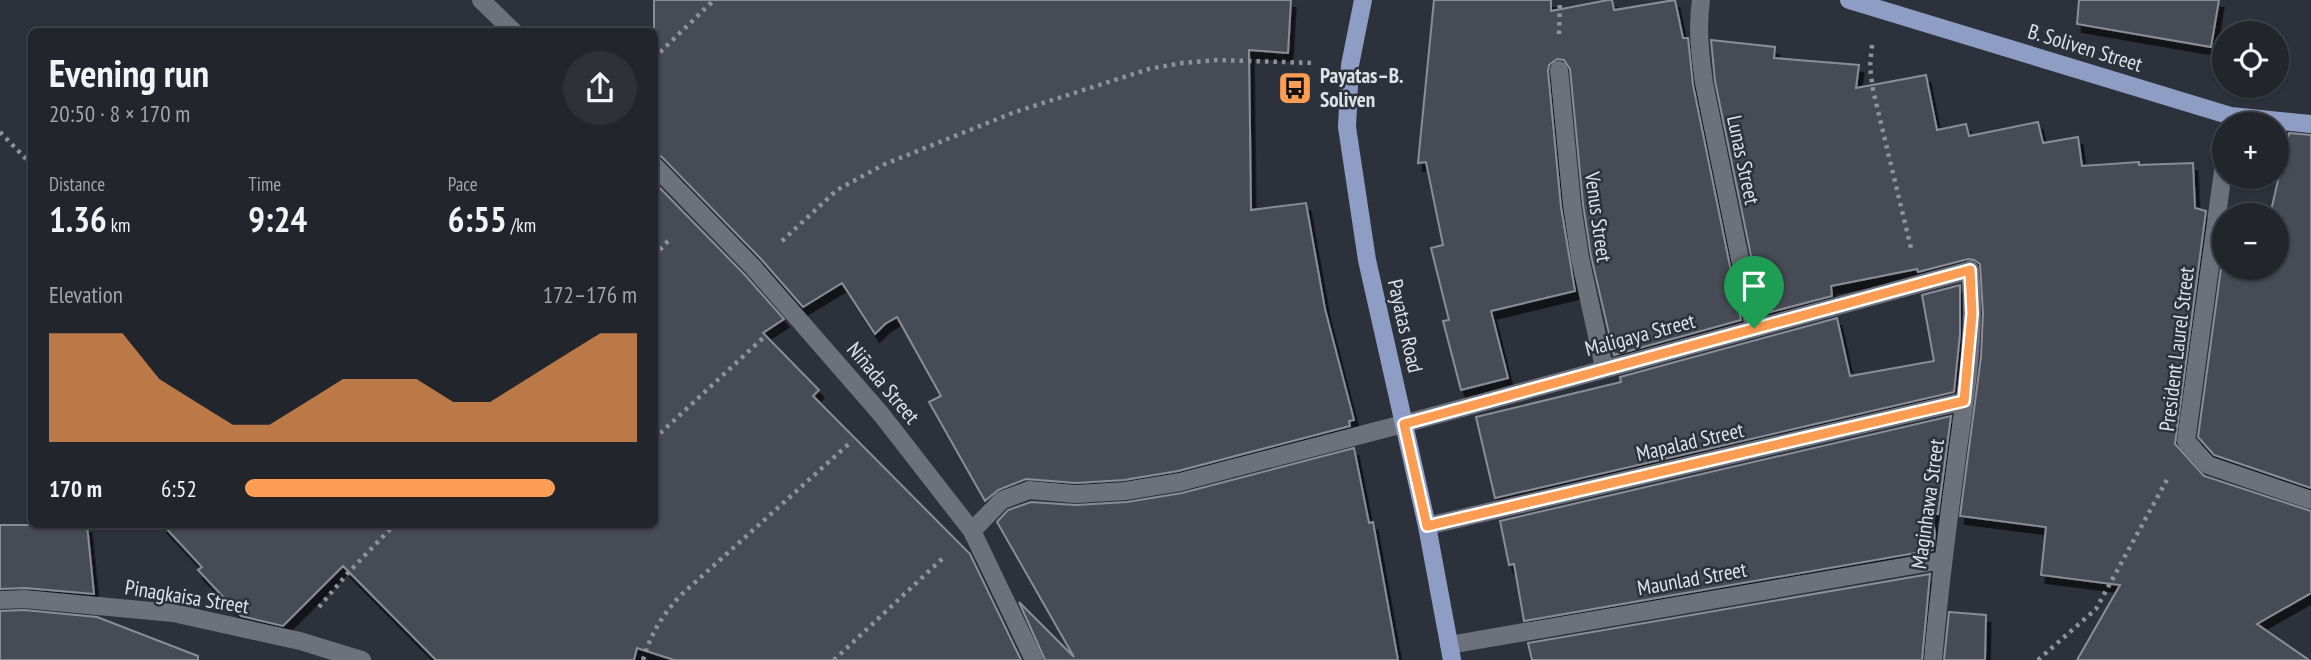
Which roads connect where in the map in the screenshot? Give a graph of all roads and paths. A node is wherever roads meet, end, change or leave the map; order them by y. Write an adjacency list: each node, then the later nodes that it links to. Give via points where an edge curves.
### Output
1 (481, 0): 6 (street)
2 (714, 0): 8 (path)
3 (1363, 0): 9 (main road, Payatas Road)
4 (1702, 0): 22 (street, Lunas Street, via 1699,48 1704,83)
5 (1849, 0): 11 (main road, B. Soliven Street)
6 (510, 28)
7 (1872, 46): 20 (path, via 1870,67 1877,112)
8 (658, 54)
9 (1350, 65): 18 (path, via 1182,63 1149,69 1015,112 885,164 837,190); 26 (main road, Payatas Road, via 1347,127 1367,260)
10 (1559, 70): 23 (street, Venus Street, via 1580,258)
11 (2212, 114)
12 (2289, 123): 13 (main road, B. Soliven Street)
13 (2311, 124)
14 (0, 132): 15 (path)
15 (28, 161)
16 (658, 169): 18 (street, Niñada Street)
17 (2221, 189): 28 (street, President Laurel Street)
18 (753, 267): 21 (street, Niñada Street)
19 (1970, 270): 20 (street, Maligaya Street); 24 (street, Maginhawa Street, via 1972,314)
20 (1920, 283): 22 (street, Maligaya Street)
21 (791, 312): 25 (street, Niñada Street); 27 (path)
22 (1754, 328): 23 (street, Maligaya Street)
23 (1604, 368): 26 (street, Maligaya Street)
24 (1964, 401): 30 (street, Mapalad Street); 33 (street, Maginhawa Street)
25 (881, 414): 32 (street, Niñada Street); 38 (path, via 681,595 654,629)
26 (1404, 424): 30 (main road, Payatas Road); 32 (street, Maligaya Street, via 1180,482 1076,494 1029,491 1002,500)
27 (658, 435)
28 (2186, 441): 29 (street, President Laurel Street, via 2208,465); 42 (path, via 2096,609)
29 (2311, 500)
30 (1427, 526): 36 (main road, Payatas Road)
31 (391, 528): 35 (path, via 325,598)
32 (972, 531): 39 (path); 40 (street, Niñada Street)
33 (1943, 560): 36 (street, Maunlad Street); 41 (street, Maginhawa Street)
34 (0, 600): 35 (street, Pinagkaisa Street, via 173,613)
35 (300, 641): 37 (street, Pinagkaisa Street)
36 (1451, 652)
37 (362, 660)
38 (643, 660)
39 (834, 660)
40 (1034, 660)
41 (1933, 660)
42 (2038, 660)

